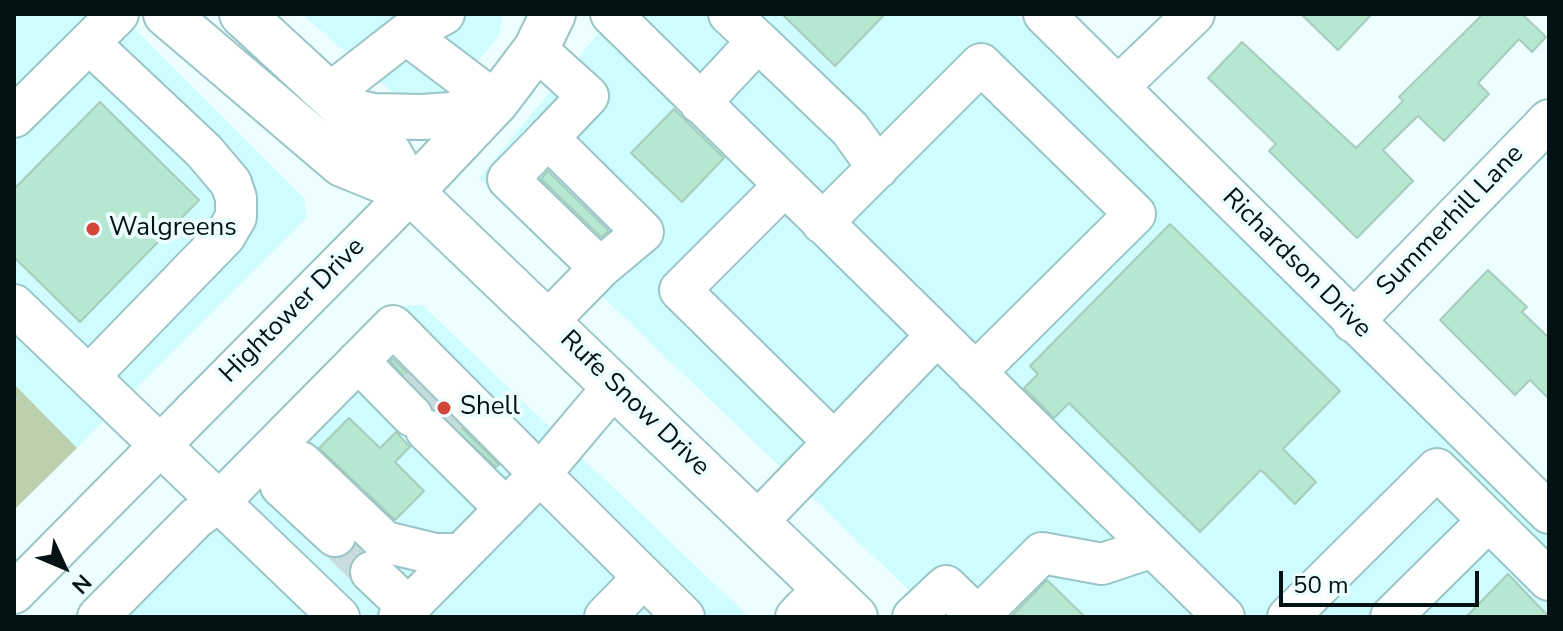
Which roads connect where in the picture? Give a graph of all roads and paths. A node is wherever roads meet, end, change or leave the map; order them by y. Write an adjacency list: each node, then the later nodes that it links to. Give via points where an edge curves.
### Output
1 (118, 14): 12 (street)
2 (166, 14): 22 (main road, Rufe Snow Drive, via 342,164)
3 (242, 14): 14 (main road, Rufe Snow Drive)
4 (444, 14): 10 (street)
5 (611, 14): 16 (street)
6 (729, 14): 11 (street)
7 (1044, 14): 13 (street, Richardson Drive)
8 (1194, 14): 13 (street)
9 (548, 23): 15 (main road, Hightower Drive); 19 (street, via 588,96)
10 (406, 34): 14 (street); 15 (street)
11 (758, 41): 16 (street); 20 (street, via 850,129)
12 (89, 43): 17 (street); 30 (street, via 204,151 231,183 236,217 225,236)
13 (1118, 87): 27 (street, Richardson Drive)
14 (337, 102): 15 (main road, via 373,116 422,117); 22 (main road, Rufe Snow Drive, via 389,153)
15 (496, 102): 22 (main road, Hightower Drive)
16 (700, 103): 21 (street)
17 (14, 117)
18 (1549, 120): 27 (street, Summerhill Lane)
19 (548, 138): 24 (street, via 508,179); 24 (street, via 643,232)
20 (878, 168): 23 (street); 29 (street, via 981,64 1135,214)
21 (784, 186): 23 (street); 33 (street, via 680,290)
22 (411, 192): 26 (main road, Rufe Snow Drive); 34 (street, Hightower Drive)
23 (822, 223): 28 (street)
24 (600, 268): 26 (street)
25 (14, 305): 30 (street)
26 (548, 321): 31 (main road, Rufe Snow Drive)
27 (1353, 322): 39 (street, Richardson Drive)
28 (937, 335): 29 (street); 33 (street)
29 (975, 373): 43 (street)
30 (89, 376): 34 (street)
31 (615, 385): 36 (street); 41 (main road, Rufe Snow Drive)
32 (445, 414): 35 (street); 36 (street); 38 (street)
33 (834, 442): 41 (street)
34 (161, 444): 37 (street); 48 (street, Hightower Drive)
35 (277, 460): 37 (street); 42 (street, via 281,486); 44 (street, via 301,462 385,542 435,554)
36 (540, 474): 38 (street); 46 (street)
37 (220, 501): 51 (street, via 196,518); 52 (street)
38 (506, 509): 44 (street)
39 (1549, 513)
40 (1489, 520): 47 (street); 58 (street, via 1437,469); 59 (street)
41 (757, 522): 49 (main road, Rufe Snow Drive)
42 (335, 536)
43 (1153, 547): 56 (street, via 1102,564 1042,553); 57 (street)
44 (461, 554): 50 (street)
45 (371, 572): 50 (street)
46 (643, 578): 53 (street); 54 (street)
47 (1549, 580)
48 (14, 593)
49 (825, 607)
50 (404, 612)
51 (98, 617)
52 (339, 617)
53 (605, 617)
54 (684, 617)
55 (913, 617): 56 (street, via 946,586)
56 (978, 617)
57 (1224, 617)
58 (1288, 617)
59 (1391, 617)

